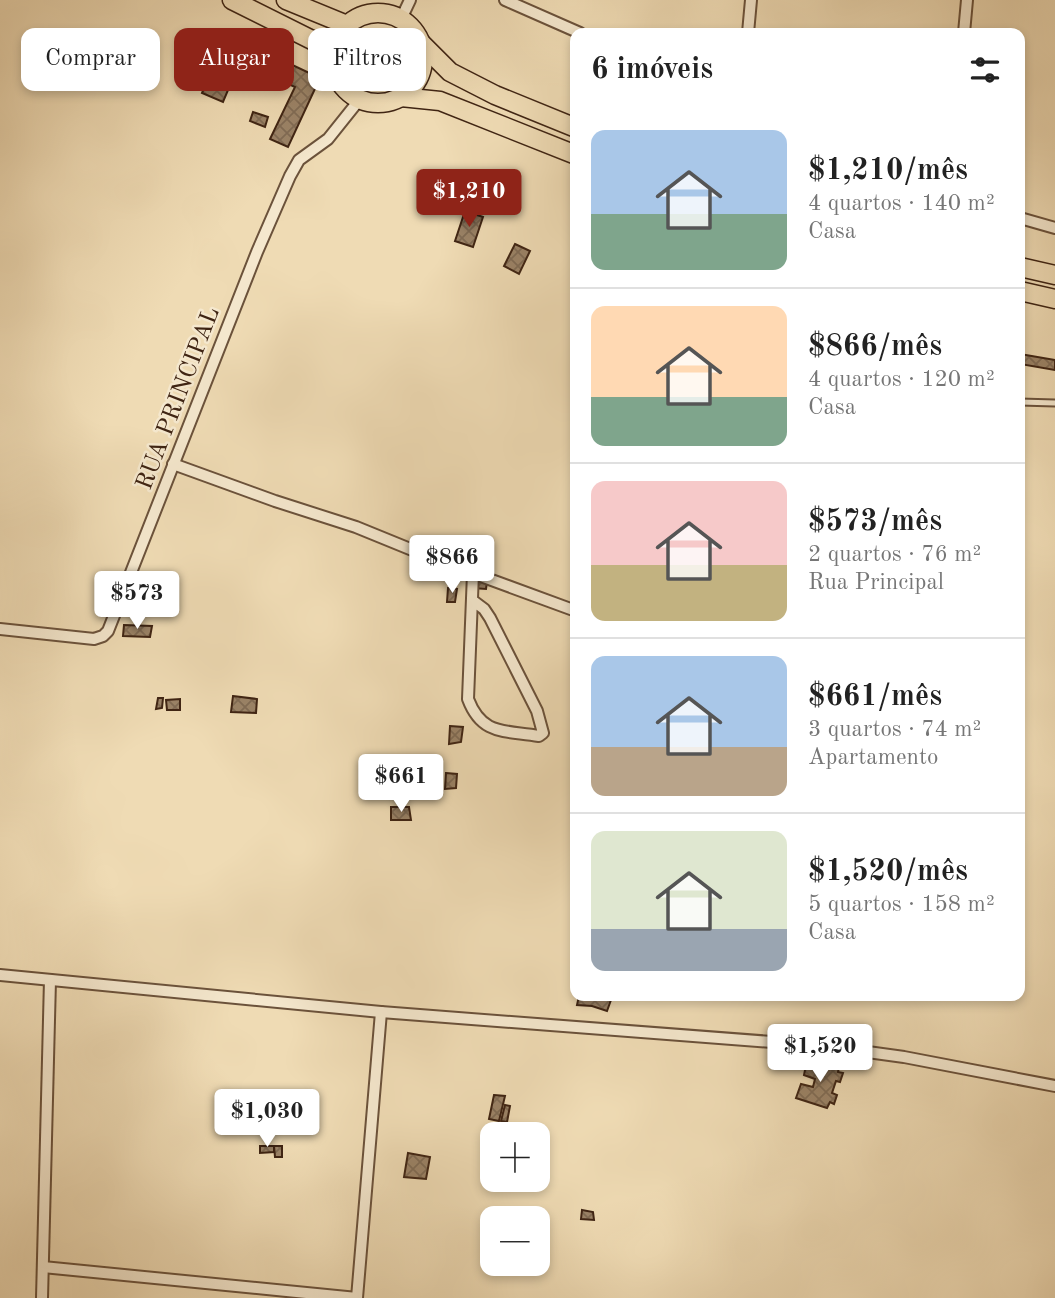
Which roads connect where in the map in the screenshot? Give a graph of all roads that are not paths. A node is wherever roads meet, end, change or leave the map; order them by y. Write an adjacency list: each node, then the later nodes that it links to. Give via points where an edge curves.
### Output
1 (232, 0): 14 (main road)
2 (286, 0): 8 (main road)
3 (410, 0): 7 (street)
4 (505, 0): 13 (street)
5 (751, 0): 11 (street)
6 (967, 0): 12 (street)
7 (401, 19): 8 (main road, via 373,13); 10 (main road)
8 (347, 25): 9 (main road)
9 (345, 28)
10 (412, 28)
11 (748, 28)
12 (964, 28)
13 (570, 29)
14 (308, 38)
15 (426, 48): 20 (main road, via 450,72)
16 (350, 91): 19 (main road)
17 (408, 91): 18 (main road)
18 (401, 97): 19 (main road, via 373,103); 21 (main road, via 440,101)
19 (360, 99): 30 (street, RUA PRINCIPAL, via 328,139 299,160 290,176)
20 (570, 126)
21 (570, 153)
22 (1025, 219): 23 (street)
23 (1055, 228)
24 (1025, 268): 25 (main road)
25 (1055, 275)
26 (1025, 291): 27 (main road)
27 (1055, 299)
28 (1025, 402): 29 (lane)
29 (1055, 403)
30 (173, 464): 31 (street); 34 (street, RUA PRINCIPAL, via 103,636 94,639)
31 (473, 573): 32 (street); 33 (street)
32 (472, 600): 32 (street, via 468,699 472,710 487,727 539,736 543,733 537,712 490,618)
33 (570, 609)
34 (0, 629)
35 (0, 975): 36 (street)
36 (50, 980): 37 (street); 39 (street)
37 (382, 1012): 38 (street, via 824,1046); 41 (street)
38 (1055, 1086)
39 (43, 1267): 40 (street); 41 (street)
40 (42, 1298)
41 (356, 1298)

